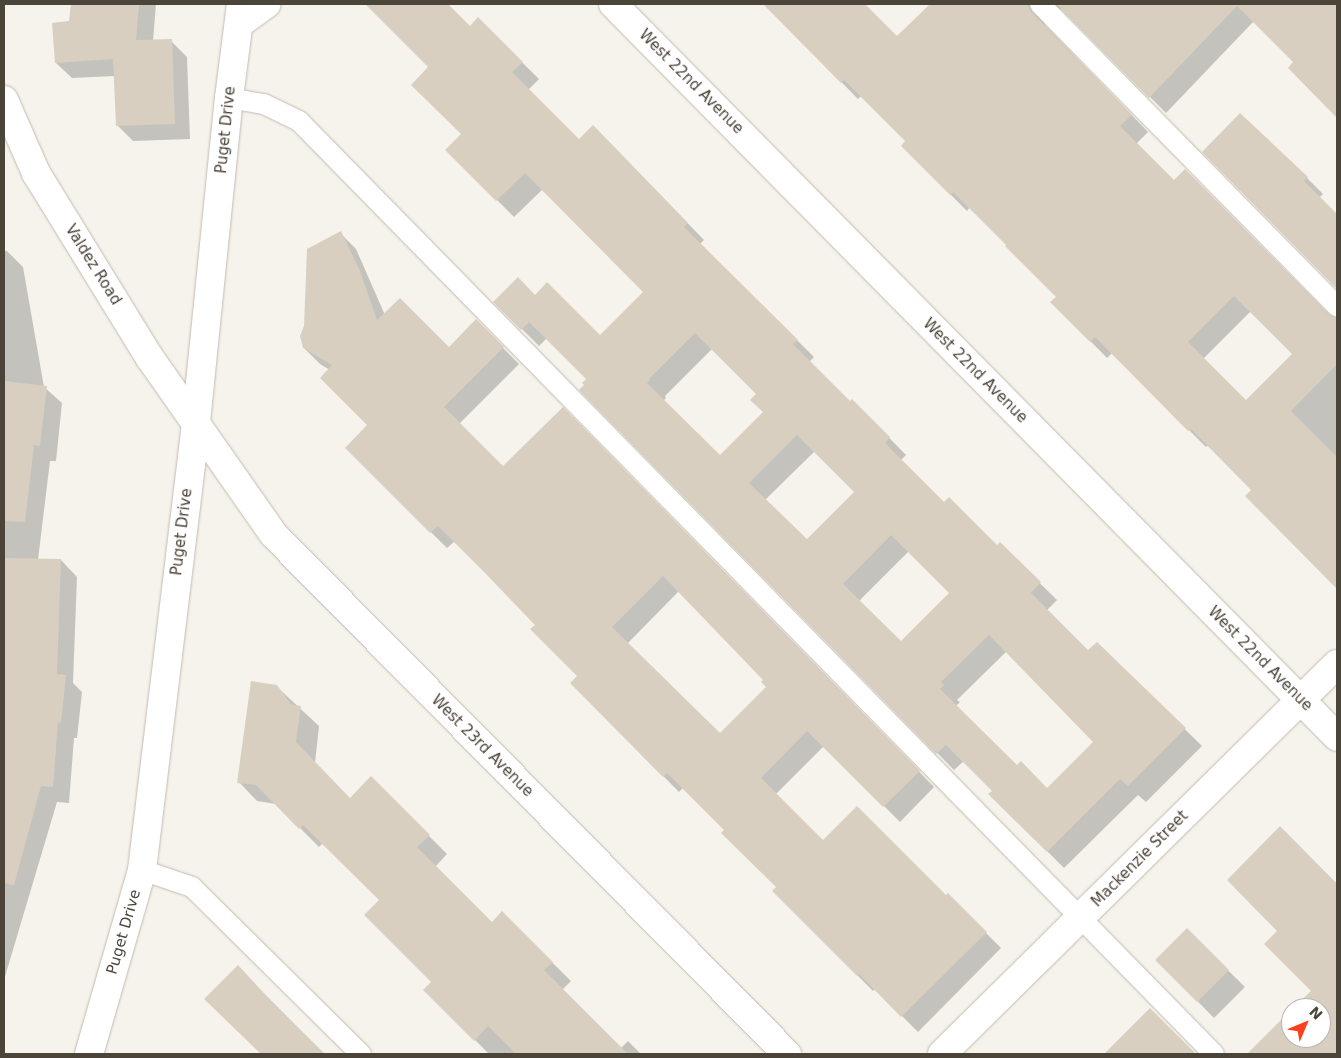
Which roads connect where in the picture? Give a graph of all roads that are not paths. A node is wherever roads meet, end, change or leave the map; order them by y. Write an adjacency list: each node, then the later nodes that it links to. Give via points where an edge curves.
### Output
1 (267, 4): 4 (street)
2 (613, 4): 10 (street, West 22nd Avenue)
3 (1040, 4): 7 (lane)
4 (240, 14): 5 (street, Puget Drive)
5 (229, 98): 8 (street, Puget Drive); 13 (lane, via 264,104 299,121)
6 (4, 100): 8 (street, Valdez Road, via 36,173 150,358)
7 (1337, 306)
8 (196, 422): 12 (street, Puget Drive); 16 (street, West 23rd Avenue, via 274,534)
9 (1337, 664): 10 (street, Mackenzie Street)
10 (1300, 700): 11 (street, West 22nd Avenue); 13 (street, Mackenzie Street)
11 (1337, 738)
12 (142, 870): 14 (street, Puget Drive); 15 (lane, via 192,887)
13 (1080, 919): 17 (street, Mackenzie Street); 18 (lane)
14 (89, 1054)
15 (361, 1054)
16 (787, 1054)
17 (942, 1054)
18 (1214, 1054)

